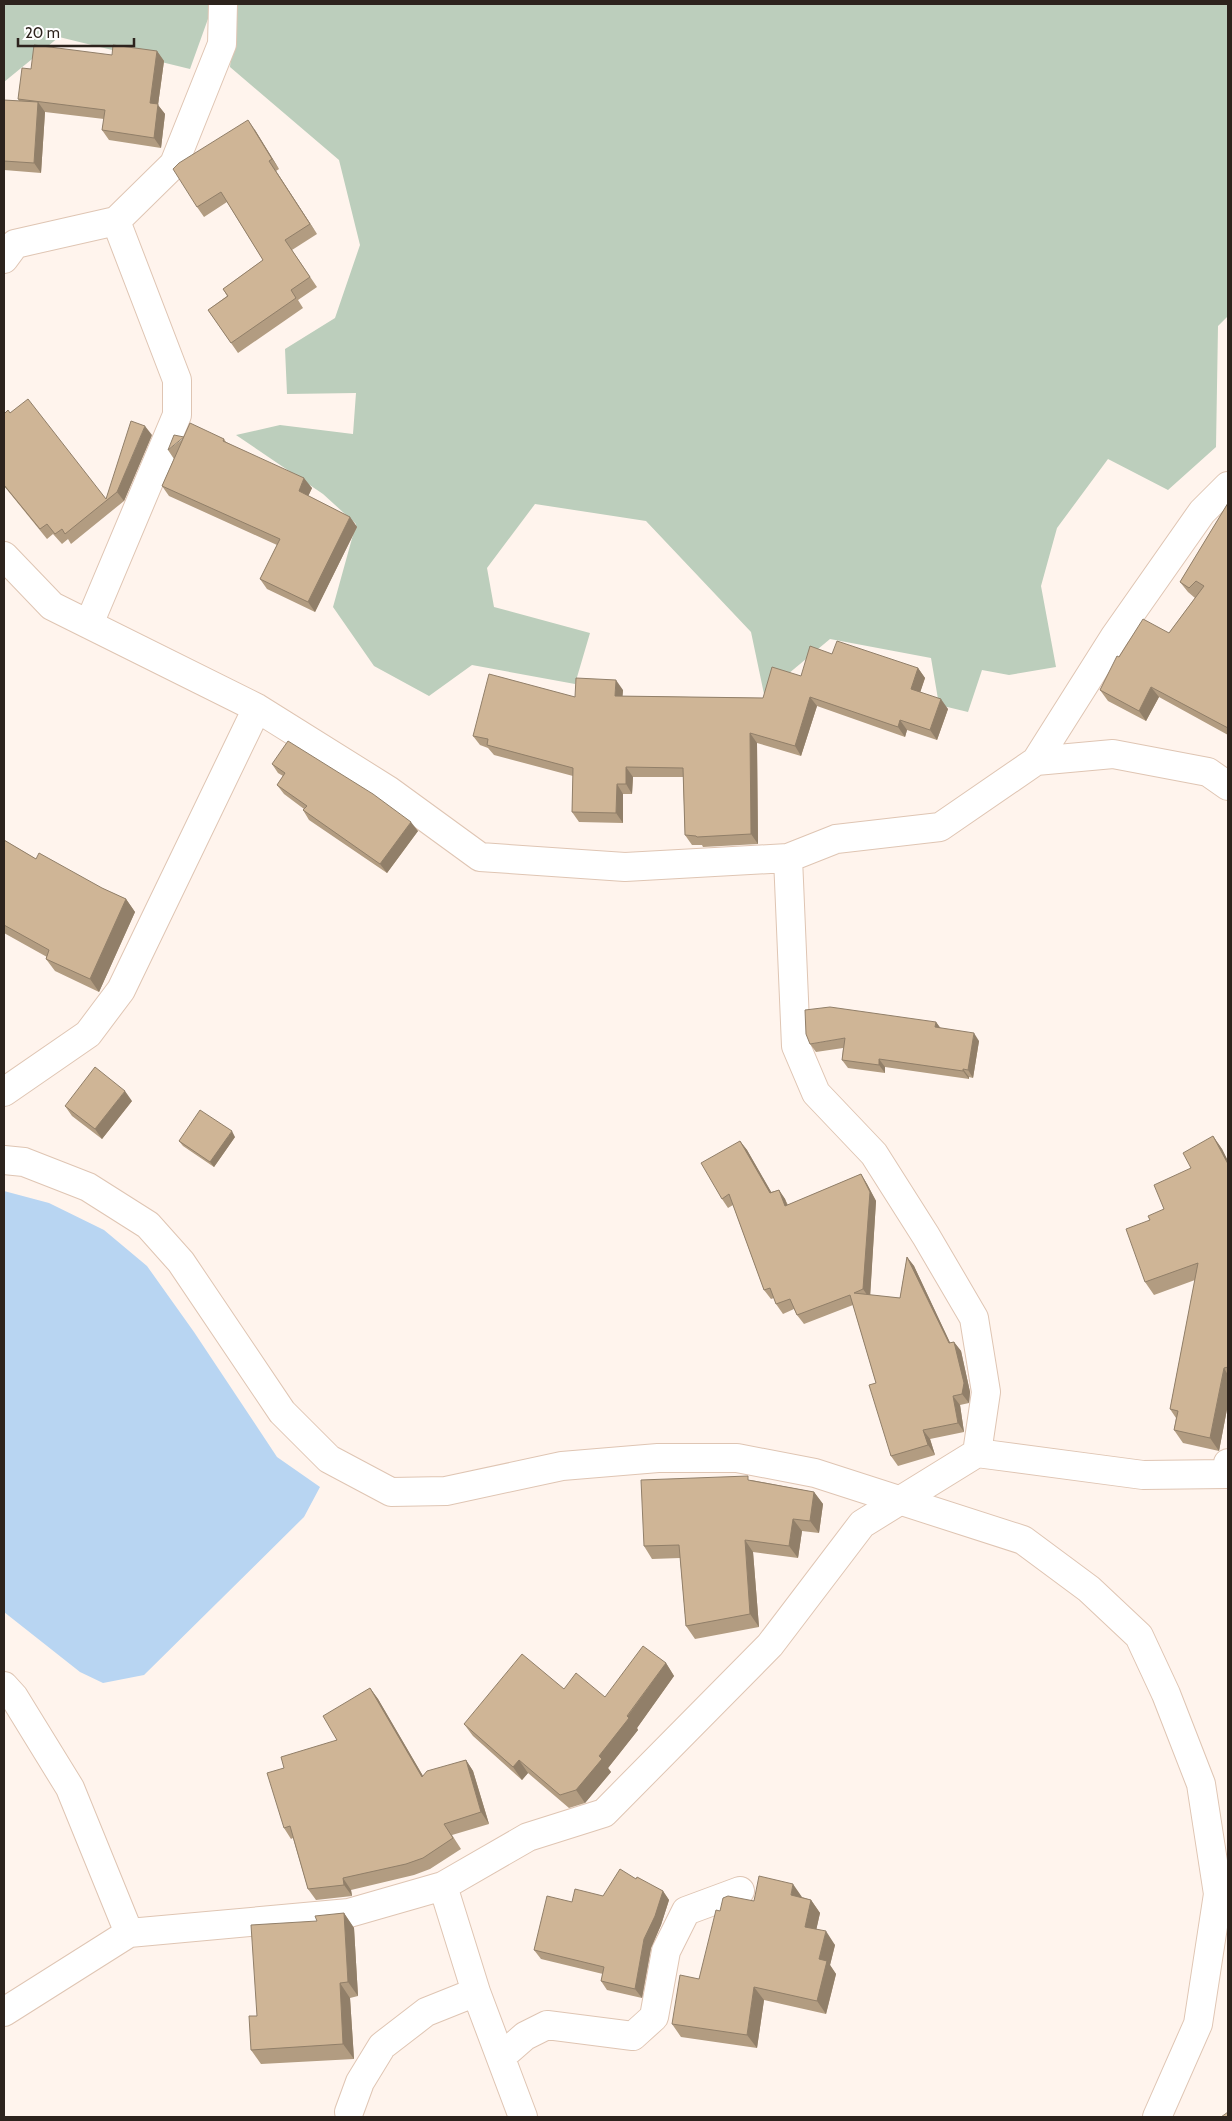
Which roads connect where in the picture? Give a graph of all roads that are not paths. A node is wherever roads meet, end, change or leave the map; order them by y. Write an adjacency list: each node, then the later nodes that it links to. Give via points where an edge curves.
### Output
1 (222, 4): 2 (street, via 222,44 174,164)
2 (116, 221): 3 (street, via 15,244); 6 (street, via 177,380 177,416)
3 (4, 259)
4 (1228, 486): 8 (street, via 1202,512 1115,636)
5 (4, 556): 6 (street, via 52,606)
6 (89, 624): 7 (street)
7 (257, 708): 10 (street, via 388,790 480,857 625,867); 11 (street, via 121,990 88,1034)
8 (1036, 761): 9 (street, via 1113,754 1208,772); 10 (street, via 940,827 836,839)
9 (1228, 786)
10 (788, 858): 13 (street, via 796,1046 816,1093 874,1154 974,1318 986,1392)
11 (4, 1092)
12 (4, 1160): 15 (street, via 24,1162 88,1187 148,1225 181,1262 282,1412 329,1459 391,1492 446,1491 562,1466 658,1458 738,1458 815,1473)
13 (977, 1453): 14 (street, via 1143,1475 1226,1474); 15 (street)
14 (1228, 1463)
15 (902, 1500): 17 (street, via 862,1524 770,1645 604,1813 528,1837); 25 (street, via 1024,1540 1089,1589 1139,1636 1166,1694 1201,1784 1218,1894 1198,2024)
16 (4, 1686): 19 (street, via 70,1788)
17 (443, 1886): 19 (street, via 349,1913); 20 (street)
18 (740, 1891): 22 (street, via 686,1911 666,1951 654,2017 633,2036 548,2025 525,2036)
19 (129, 1933): 21 (street)
20 (476, 1992): 22 (street); 23 (street, via 426,2012 382,2046 360,2082)
21 (4, 2012)
22 (501, 2057): 24 (street)
23 (349, 2112)
24 (523, 2117)
25 (1157, 2117)

